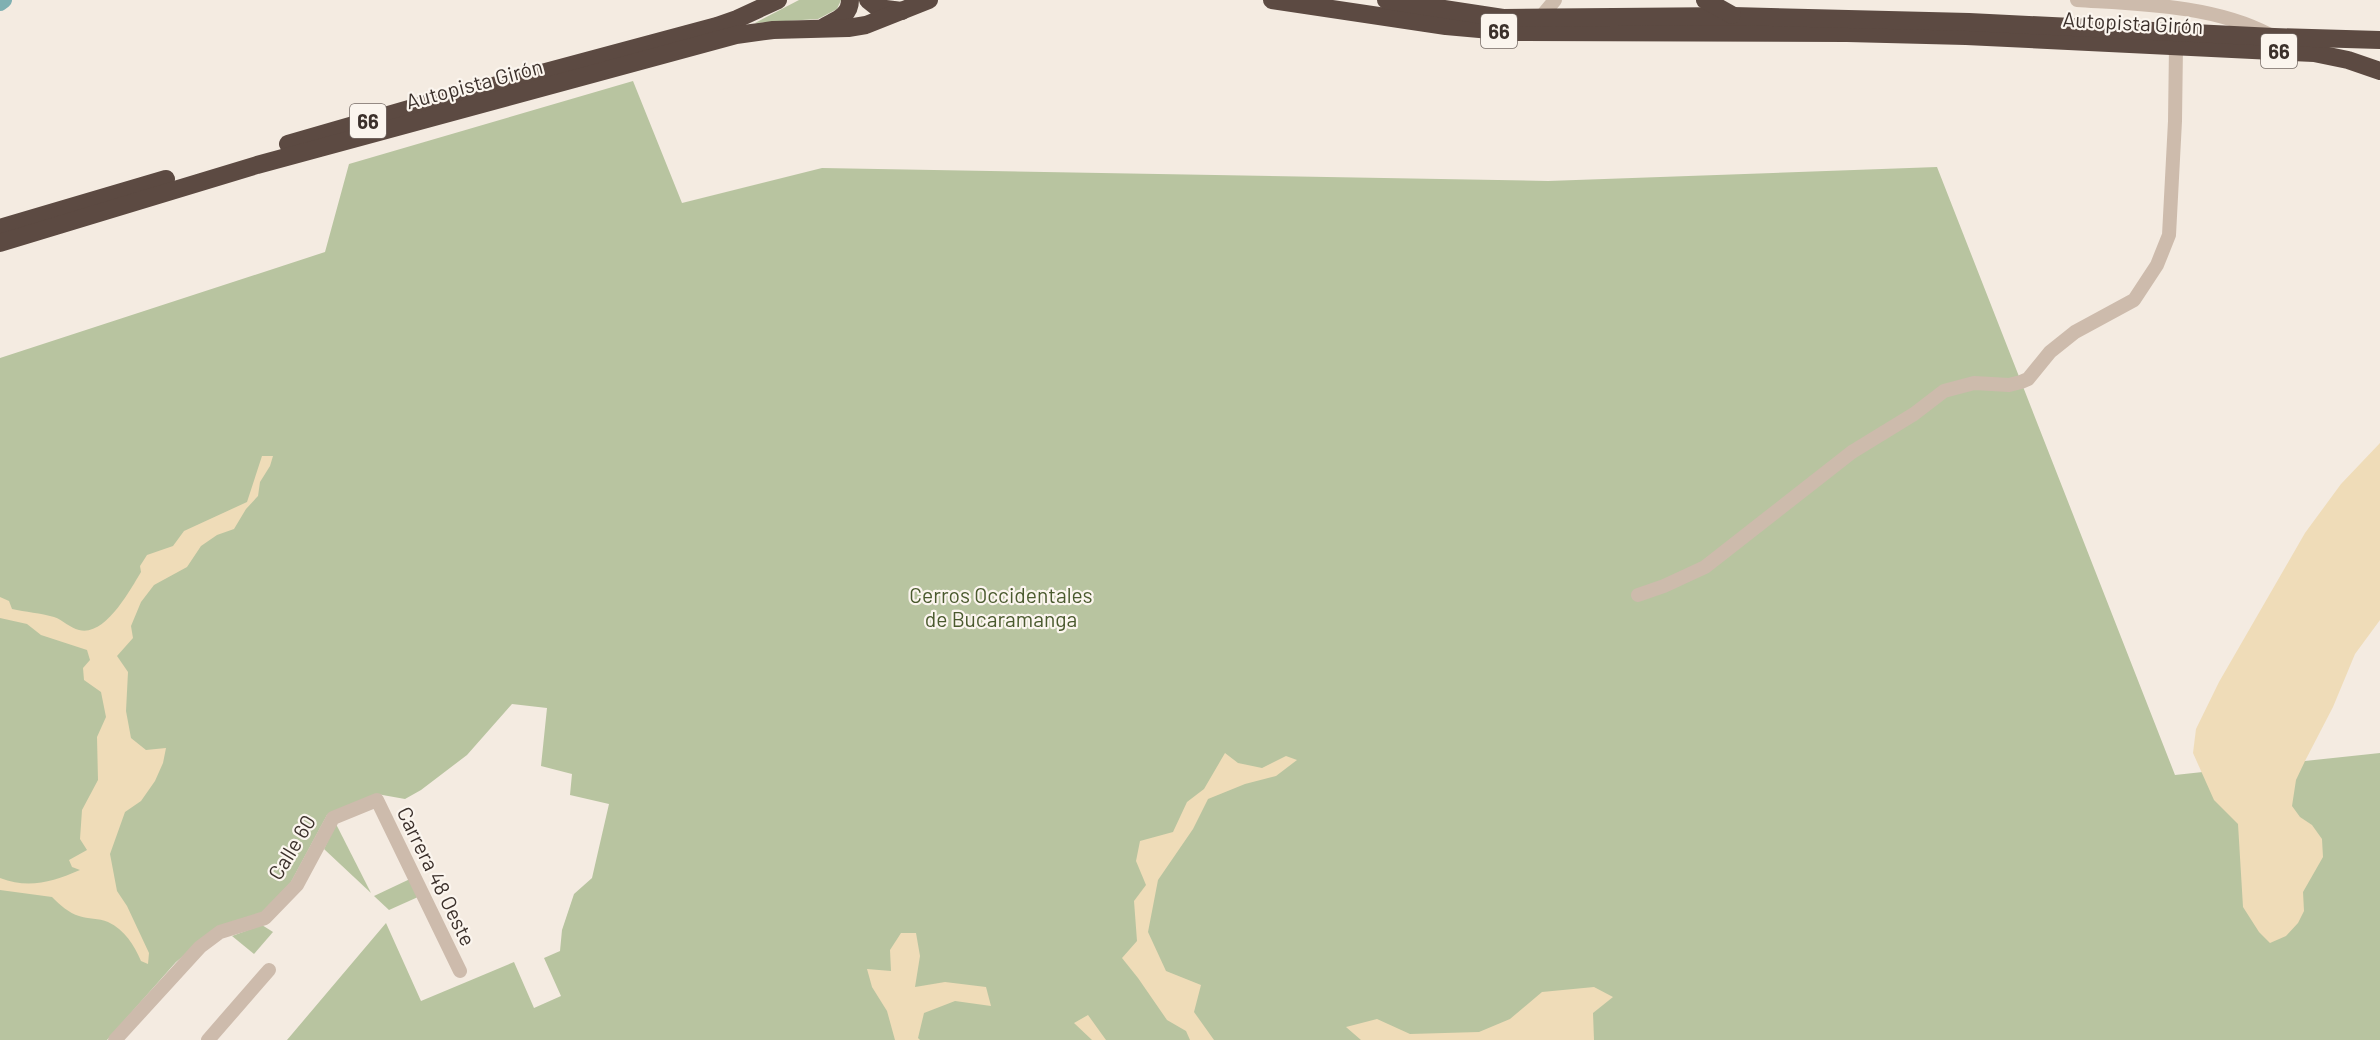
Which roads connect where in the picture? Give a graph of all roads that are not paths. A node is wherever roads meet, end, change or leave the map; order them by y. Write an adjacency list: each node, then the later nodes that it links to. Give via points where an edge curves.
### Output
1 (778, 0): 18 (highway, Autopista Girón / 66, via 717,26 430,103)
2 (850, 0): 13 (highway, via 844,16)
3 (868, 0): 10 (highway, via 878,8)
4 (929, 0): 10 (highway, Autopista Girón / 66)
5 (1272, 0): 16 (highway, Autopista Girón / 66, via 1513,32 1847,33)
6 (1386, 0): 12 (highway, Autopista Girón / 66, via 1503,18)
7 (1555, 0): 12 (street)
8 (1705, 0): 11 (highway)
9 (2077, 0): 14 (street, via 2181,8 2247,24)
10 (903, 11): 13 (highway, Autopista Girón / 66, via 866,25)
11 (1733, 16): 12 (highway, Autopista Girón / 66); 14 (highway, Autopista Girón / 66, via 1969,22)
12 (1540, 18)
13 (820, 29): 19 (highway, Autopista Girón / 66, via 736,35 257,165)
14 (2274, 37): 15 (highway, Autopista Girón / 66)
15 (2380, 40)
16 (2176, 46): 17 (highway, Autopista Girón / 66, via 2314,53); 20 (street, via 2169,235 2157,266 2134,300 2075,332 2050,352 2028,379 2009,385 1974,383 1944,391 1852,452 1705,567)
17 (2376, 69)
18 (0, 228)
19 (0, 243)
20 (1638, 595)
21 (377, 800): 23 (street, Carrera 48 Oeste); 24 (street, Calle 60, via 333,818 297,885 270,914 220,932 194,952)
22 (269, 970): 25 (street)
23 (460, 971)
24 (115, 1040)
25 (208, 1040)

